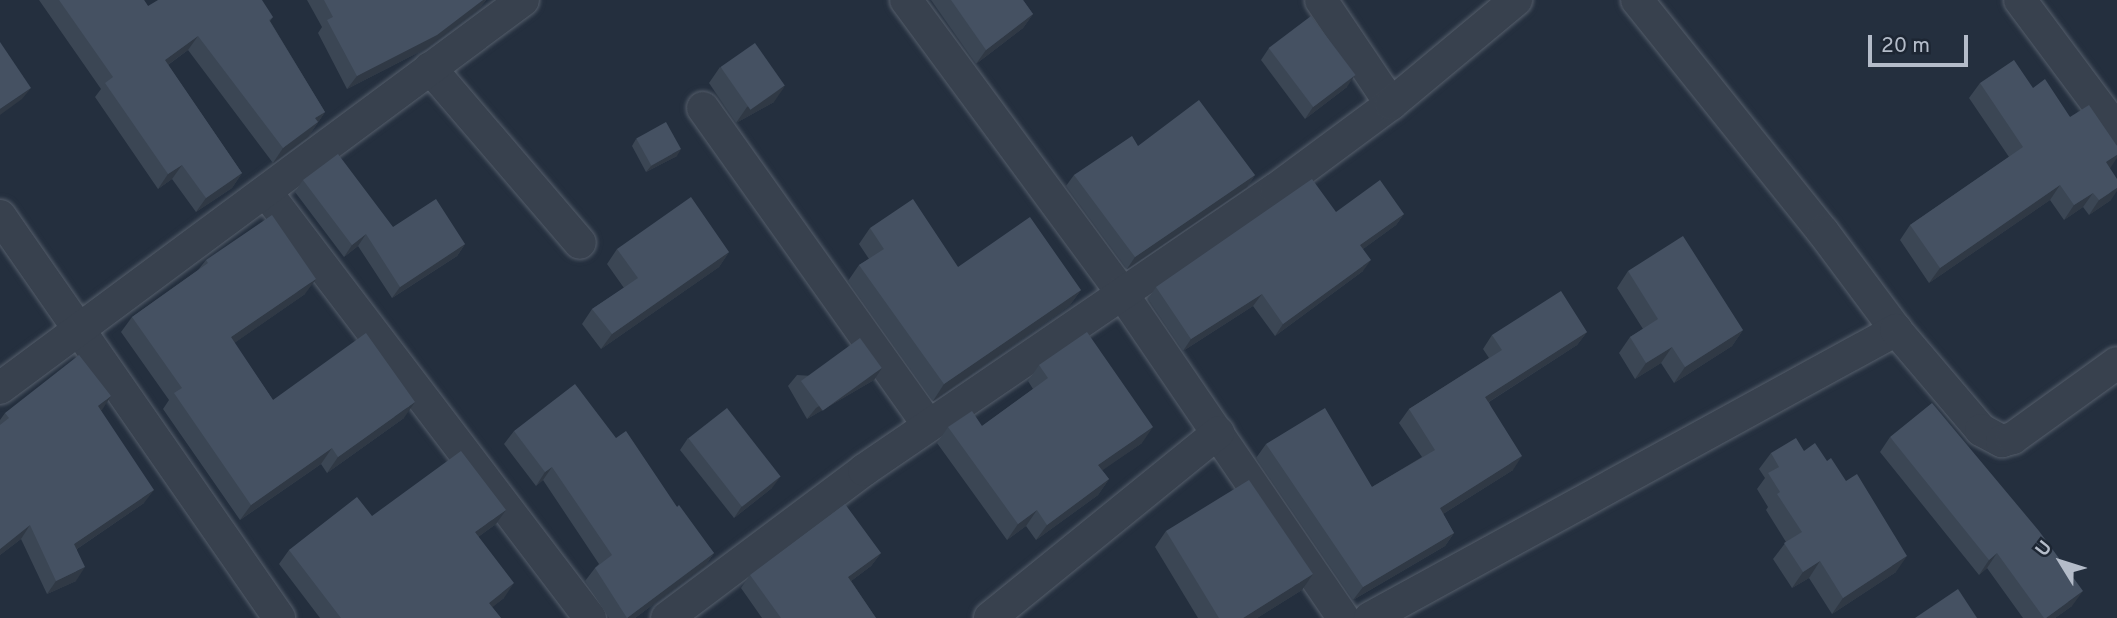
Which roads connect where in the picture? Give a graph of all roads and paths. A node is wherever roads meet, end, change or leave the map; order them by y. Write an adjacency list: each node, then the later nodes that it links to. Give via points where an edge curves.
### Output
1 (523, 0): 7 (street)
2 (906, 0): 14 (street)
3 (1321, 0): 8 (street)
4 (1516, 0): 8 (street)
5 (1637, 0): 16 (street)
6 (2020, 0): 10 (street)
7 (430, 68): 11 (street); 13 (street)
8 (1391, 104): 14 (street, via 1276,189)
9 (703, 108): 19 (street)
10 (2117, 130)
11 (266, 192): 15 (street); 22 (street)
12 (0, 216): 15 (street)
13 (580, 243)
14 (1121, 292): 19 (street); 20 (street)
15 (78, 329): 18 (street); 21 (street)
16 (1896, 330): 17 (street, via 1980,430 2002,441 2014,438); 26 (street)
17 (2117, 363)
18 (0, 388)
19 (928, 425): 23 (street)
20 (1218, 433): 24 (street); 25 (street)
21 (279, 618)
22 (590, 618)
23 (667, 618)
24 (990, 618)
25 (1343, 618)
26 (1370, 618)

